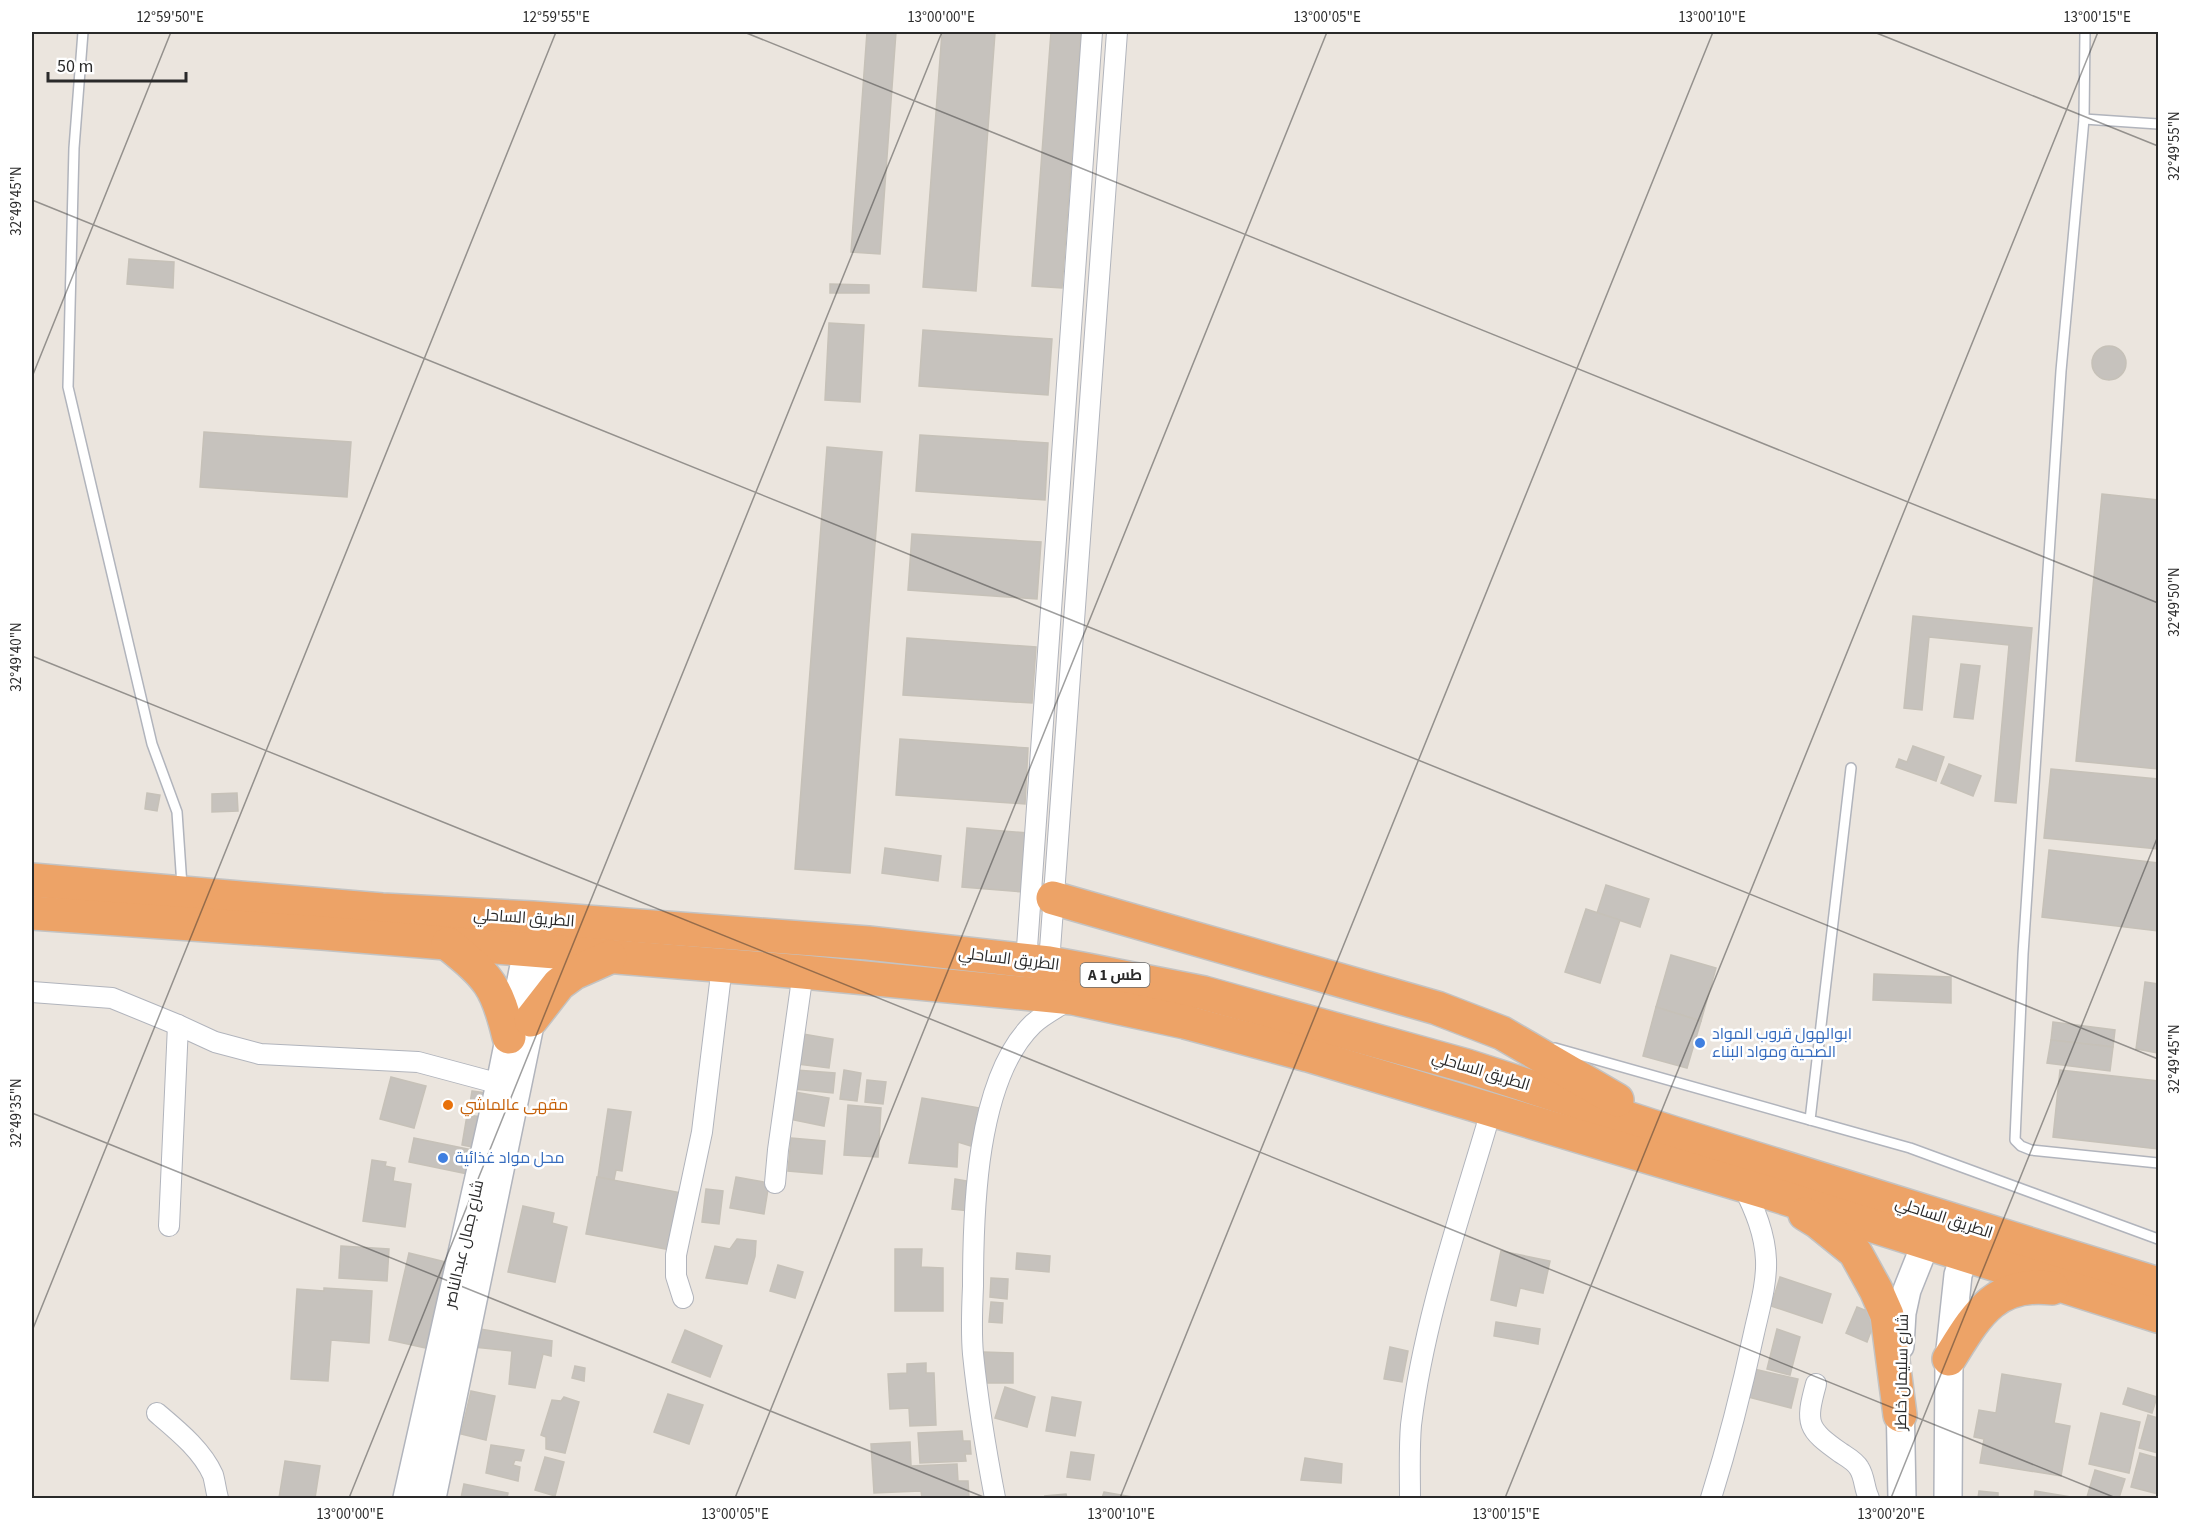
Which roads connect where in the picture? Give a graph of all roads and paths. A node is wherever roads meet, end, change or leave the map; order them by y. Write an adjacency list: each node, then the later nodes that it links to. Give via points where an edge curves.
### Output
1 (82, 32): 11 (lane, via 74,148 68,387 152,744 177,812)
2 (1092, 32): 7 (street)
3 (1117, 32): 8 (street)
4 (2085, 32): 5 (lane)
5 (2084, 119): 6 (lane); 29 (lane, via 2060,394 2023,954 2015,1140 2031,1150)
6 (2158, 124)
7 (1072, 335): 8 (street); 17 (street)
8 (1093, 336): 12 (street)
9 (1851, 768): 27 (lane)
10 (32, 880): 11 (highway, الطريق الساحلي / A 1 طس)
11 (183, 892): 14 (highway, الطريق الساحلي / A 1 طس, via 382,910)
12 (1053, 898): 17 (street); 24 (highway, via 1437,1008)
13 (32, 913): 15 (highway, الطريق الساحلي / A 1 طس)
14 (541, 935): 15 (highway, الطريق الساحلي / A 1 طس); 16 (highway, الطريق الساحلي / A 1 طس); 17 (highway, الطريق الساحلي / A 1 طس, via 868,943); 23 (main road, شارع جمال عبدالناصر)
15 (448, 944): 23 (highway, via 483,973 503,1011)
16 (611, 957): 18 (highway, الطريق الساحلي / A 1 طس); 23 (highway, via 559,984)
17 (1037, 962): 28 (highway, الطريق الساحلي / A 1 طس, via 1204,993 1302,1019 1467,1066)
18 (722, 966): 19 (highway, الطريق الساحلي / A 1 طس); 38 (street, via 702,1132 676,1256 676,1276)
19 (803, 972): 21 (highway, الطريق الساحلي / A 1 طس); 30 (street)
20 (32, 992): 22 (street, via 112,998)
21 (1073, 998): 26 (highway, الطريق الساحلي / A 1 طس, via 1185,1022 1308,1055); 47 (street, via 1032,1025 1011,1054 997,1082 982,1145 973,1224 973,1351)
22 (178, 1024): 25 (street, via 215,1042 260,1054 418,1062); 32 (street)
23 (520, 1029): 25 (main road, شارع جمال عبدالناصر); 46 (main road, شارع جمال عبدالناصر)
24 (1502, 1033): 27 (lane); 28 (highway)
25 (500, 1084): 45 (main road, شارع جمال عبدالناصر)
26 (1491, 1111): 31 (highway, الطريق الساحلي / A 1 طس); 48 (street, via 1437,1294 1420,1368 1411,1427)
27 (1810, 1120): 34 (lane, via 1910,1148)
28 (1673, 1133): 33 (highway, الطريق الساحلي / A 1 طس)
29 (2158, 1163)
30 (775, 1183)
31 (1756, 1190): 33 (highway, الطريق الساحلي / A 1 طس); 43 (highway, via 1818,1222 1855,1252 1887,1314); 49 (street, via 1766,1263 1763,1290)
32 (169, 1226)
33 (1932, 1229): 35 (highway, الطريق الساحلي / A 1 طس); 43 (main road, شارع سليمان خاطر, via 1907,1290 1902,1313)
34 (2158, 1239)
35 (1969, 1242): 36 (highway, الطريق الساحلي / A 1 طس); 37 (highway, الطريق الساحلي / A 1 طس); 40 (main road, via 1958,1275)
36 (2158, 1284)
37 (2088, 1293): 39 (highway, الطريق الساحلي / A 1 طس); 40 (highway, via 2038,1287 2002,1295 1986,1306)
38 (683, 1298)
39 (2158, 1316)
40 (1949, 1359): 52 (main road)
41 (1816, 1384): 50 (street, via 1809,1416 1812,1426 1819,1437 1860,1469)
42 (158, 1413): 44 (street, via 194,1448 212,1474)
43 (1900, 1415): 51 (main road, شارع سليمان خاطر)
44 (218, 1498)
45 (407, 1498)
46 (432, 1498)
47 (995, 1498)
48 (1410, 1498)
49 (1711, 1498)
50 (1869, 1498)
51 (1902, 1498)
52 (1948, 1498)

